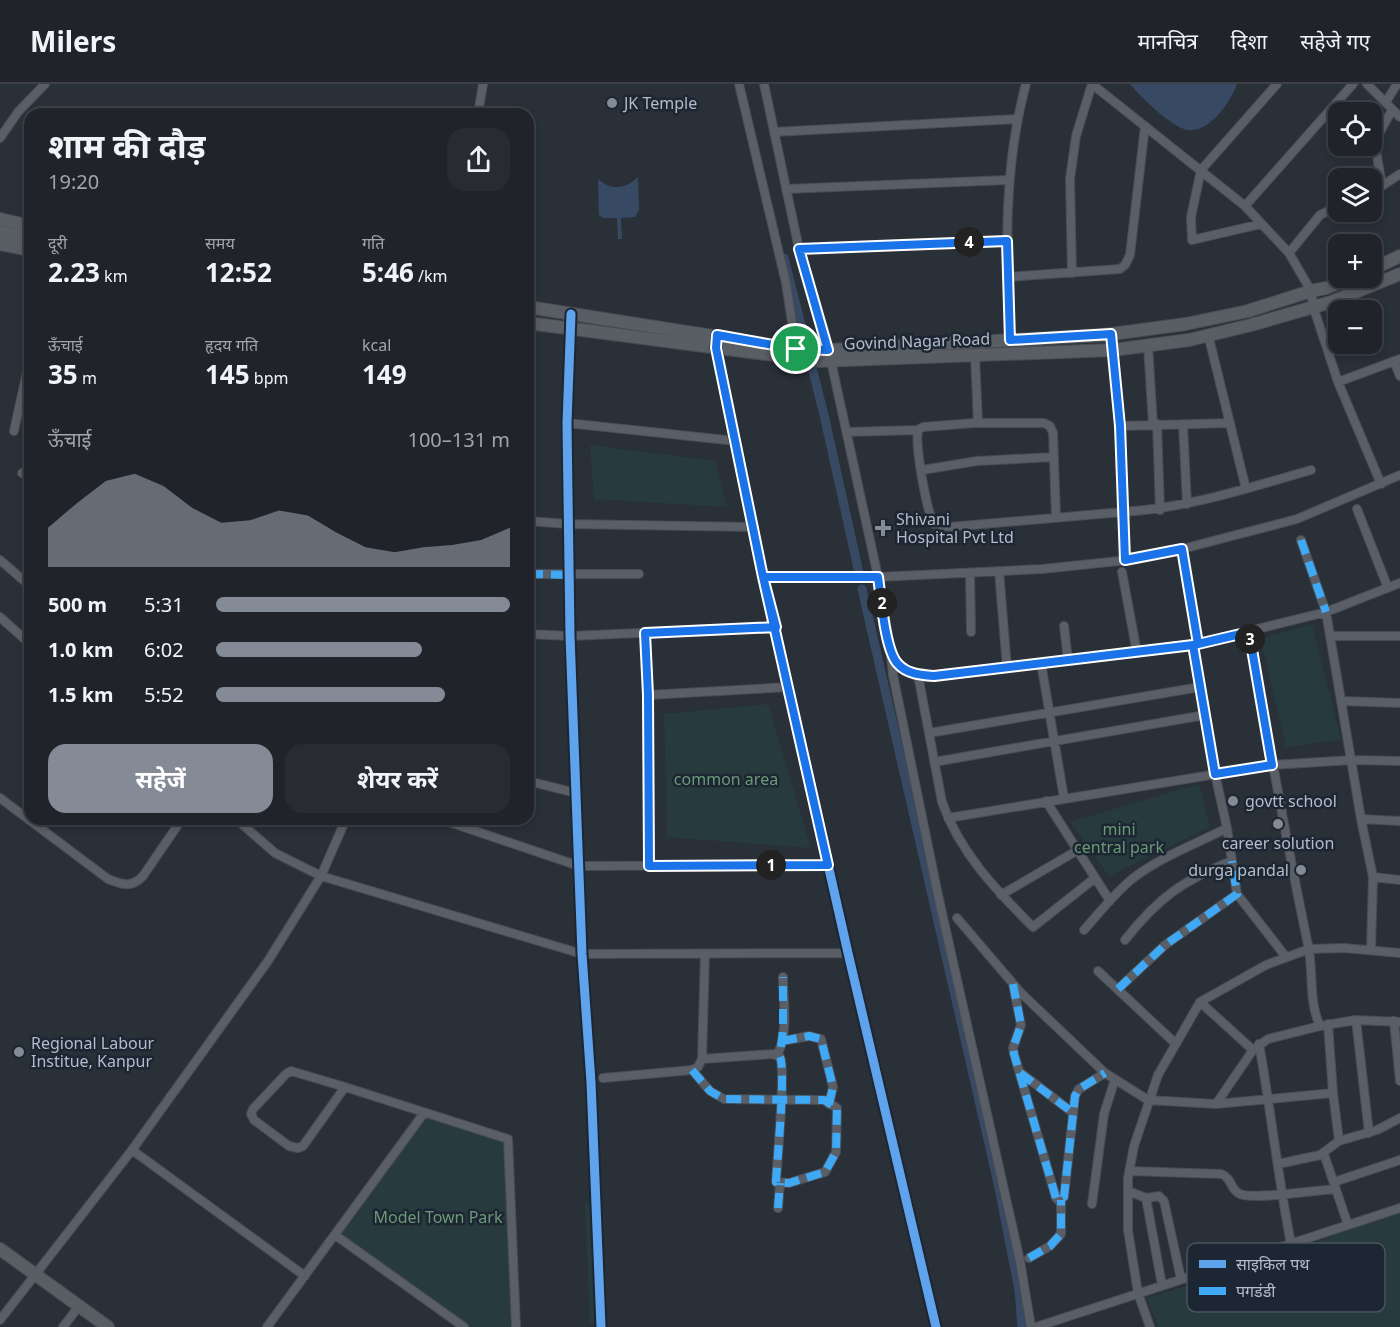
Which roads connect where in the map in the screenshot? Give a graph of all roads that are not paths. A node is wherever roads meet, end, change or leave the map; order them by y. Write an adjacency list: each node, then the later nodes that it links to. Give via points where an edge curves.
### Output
1 (45, 84): 18 (street)
2 (483, 84): 12 (street)
3 (739, 84): 55 (street)
4 (764, 84): 17 (street)
5 (1026, 84): 15 (street)
6 (1092, 84): 16 (street); 39 (street, via 1076,136 1070,179)
7 (1277, 84): 20 (street)
8 (1353, 84): 25 (street)
9 (1367, 84): 11 (street)
10 (1397, 84): 11 (street)
11 (1386, 102): 13 (street)
12 (479, 108)
13 (1392, 110): 14 (street); 19 (street, via 1377,137)
14 (1400, 117)
15 (1017, 119): 17 (street); 22 (street)
16 (1145, 126): 20 (street); 39 (street, via 1130,255 1119,269)
17 (774, 132): 24 (street)
18 (0, 138)
19 (1379, 168)
20 (1201, 171): 25 (street); 29 (street, via 1191,217 1192,240)
21 (1400, 174): 23 (street)
22 (1008, 180): 24 (street); 32 (street)
23 (1382, 186)
24 (786, 189): 35 (street)
25 (1245, 206): 29 (street)
26 (1328, 210): 36 (street)
27 (0, 219): 28 (main road)
28 (24, 225)
29 (1261, 225): 36 (street)
30 (0, 232): 31 (main road)
31 (24, 237)
32 (1007, 241): 35 (street); 41 (street)
33 (0, 244): 34 (main road)
34 (24, 249)
35 (799, 249): 56 (street)
36 (1289, 253): 43 (street)
37 (1400, 256): 38 (main road)
38 (1382, 265)
39 (1072, 273): 41 (street)
40 (1400, 274): 44 (main road, Govind Nagar Road)
41 (1007, 277): 51 (street)
42 (1328, 287): 43 (main road, Govind Nagar Road)
43 (1311, 291): 44 (street); 49 (main road, Govind Nagar Road, via 1195,323)
44 (1313, 306): 50 (main road, Govind Nagar Road); 60 (street)
45 (534, 309): 46 (main road)
46 (571, 314): 48 (street); 52 (main road)
47 (534, 324): 48 (main road)
48 (571, 328): 52 (main road); 62 (street)
49 (1111, 334): 51 (main road, Govind Nagar Road); 54 (street)
50 (1208, 334): 53 (main road, Govind Nagar Road); 64 (street)
51 (1010, 340): 56 (main road, Govind Nagar Road)
52 (716, 342): 55 (main road); 71 (street)
53 (1148, 345): 54 (main road, Govind Nagar Road); 65 (street)
54 (1113, 350): 57 (main road, Govind Nagar Road); 67 (street)
55 (800, 352): 56 (main road)
56 (824, 356): 57 (main road, Govind Nagar Road); 70 (street)
57 (975, 356): 63 (street)
58 (1397, 360): 59 (street); 60 (street)
59 (1400, 376)
60 (1338, 382): 76 (street)
61 (24, 385): 69 (street)
62 (567, 423): 71 (street); 84 (street)
63 (978, 423): 68 (street); 72 (street, via 1044,423 1053,433)
64 (1230, 423): 66 (street); 77 (street)
65 (1155, 424): 66 (street); 67 (street); 80 (street)
66 (1183, 424): 78 (street)
67 (1120, 426): 81 (street)
68 (918, 430): 70 (street); 73 (street)
69 (14, 431)
70 (847, 432): 97 (street)
71 (736, 441): 85 (street)
72 (1054, 457): 73 (street, via 977,461); 82 (street)
73 (922, 470): 82 (street, via 928,513 934,524 941,527)
74 (1311, 470): 77 (street)
75 (1400, 475): 76 (street)
76 (1381, 484): 87 (street, via 1297,519)
77 (1246, 489): 78 (street)
78 (1187, 504): 80 (street)
79 (1358, 509): 100 (street)
80 (1160, 510): 81 (street)
81 (1123, 512): 82 (street); 89 (street)
82 (1056, 518)
83 (534, 521): 84 (street)
84 (568, 524): 85 (street); 95 (street)
85 (752, 527): 96 (street)
86 (1301, 540): 101 (street)
87 (1182, 549): 89 (street); 113 (street)
88 (0, 560): 98 (street)
89 (1125, 560): 90 (street)
90 (999, 571): 92 (street); 118 (street)
91 (1122, 572): 115 (street)
92 (970, 573): 97 (street); 105 (street)
93 (534, 574): 95 (street)
94 (639, 574): 95 (street)
95 (569, 575): 109 (street)
96 (763, 577): 97 (street); 104 (street)
97 (878, 577): 114 (street)
98 (24, 581)
99 (1400, 583): 100 (street)
100 (1388, 588): 101 (street)
101 (1326, 612): 106 (street); 110 (street)
102 (0, 617): 112 (street)
103 (1064, 626): 116 (street)
104 (776, 627): 107 (street); 120 (street)
105 (971, 632)
106 (1249, 632): 113 (street); 132 (street)
107 (645, 633): 109 (street); 122 (street)
108 (534, 634): 109 (street)
109 (570, 636): 135 (street)
110 (1330, 636): 111 (street); 123 (street)
111 (1400, 636)
112 (24, 639)
113 (1195, 645): 115 (street); 121 (street)
114 (891, 653): 119 (street, via 898,664); 238 (street, via 938,895 1022,1267)
115 (1137, 653): 116 (street)
116 (1068, 660): 117 (street)
117 (1041, 663): 118 (street); 125 (street)
118 (1006, 668): 119 (street)
119 (918, 675): 127 (street)
120 (789, 687): 122 (street); 151 (street)
121 (1200, 687): 125 (street); 126 (street)
122 (648, 695): 153 (street)
123 (1342, 701): 124 (street); 129 (street)
124 (1400, 703)
125 (1050, 713): 127 (street); 128 (street)
126 (1205, 715): 128 (street); 133 (street)
127 (929, 733): 131 (street)
128 (1055, 741): 131 (street); 137 (street)
129 (1352, 760): 130 (street); 132 (street); 141 (street)
130 (1400, 761)
131 (934, 762): 140 (street)
132 (1272, 765): 133 (street); 164 (street)
133 (1215, 774): 137 (street); 148 (street)
134 (534, 782): 135 (street)
135 (576, 793): 152 (street)
136 (0, 798): 139 (street)
137 (1064, 798): 138 (street)
138 (1046, 801): 140 (street); 149 (street)
139 (24, 816)
140 (948, 818): 159 (street, via 984,877)
141 (1361, 819): 142 (street); 155 (street)
142 (1400, 821)
143 (36, 825): 144 (street, via 108,879 128,885 143,876)
144 (178, 825)
145 (243, 825): 154 (street, via 275,853)
146 (343, 825): 154 (street)
147 (458, 825): 152 (street)
148 (1227, 828): 150 (street); 160 (street, via 1153,865)
149 (1077, 850): 156 (street); 159 (street)
150 (1232, 861): 158 (street); 163 (street, via 1185,882 1163,898)
151 (828, 865): 153 (street); 166 (street)
152 (579, 866): 153 (street); 168 (street)
153 (649, 866)
154 (321, 876): 168 (street); 202 (street, via 268,961)
155 (1373, 877): 157 (street); 165 (street)
156 (1095, 878): 159 (street, via 1033,927); 160 (street)
157 (1400, 880)
158 (1237, 894): 170 (street); 174 (street, via 1165,945)
159 (1001, 895)
160 (1110, 901): 162 (street)
161 (957, 918): 173 (street)
162 (1084, 930)
163 (1125, 940)
164 (1309, 949): 165 (street); 170 (street); 178 (street, via 1312,1002)
165 (1371, 950): 167 (street)
166 (848, 953): 169 (street); 237 (street)
167 (1400, 953)
168 (582, 954): 169 (street); 236 (street)
169 (705, 954): 183 (street)
170 (1286, 957): 175 (street)
171 (1098, 970): 174 (street)
172 (783, 976): 179 (street)
173 (1013, 984): 185 (street, via 1020,1025 1013,1048); 186 (street)
174 (1118, 989): 180 (street)
175 (1200, 1002): 180 (street); 181 (street)
176 (1356, 1020): 177 (street); 178 (street); 200 (street)
177 (1397, 1022): 189 (street)
178 (1324, 1025): 181 (street, via 1274,1037); 191 (street)
179 (782, 1041): 182 (street); 195 (street, via 808,1036 821,1039 833,1087)
180 (1176, 1044): 193 (street)
181 (1256, 1047): 194 (street); 196 (street)
182 (777, 1055): 183 (street); 192 (street, via 782,1063)
183 (702, 1059): 184 (street)
184 (692, 1070): 187 (street); 192 (street, via 710,1091 724,1099)
185 (1020, 1072): 197 (street); 212 (street, via 1056,1198)
186 (1105, 1073): 188 (street); 197 (street, via 1079,1089)
187 (603, 1078)
188 (1115, 1079): 193 (street); 213 (street, via 1104,1114)
189 (1400, 1081)
190 (345, 1087): 190 (street, via 298,1148 289,1146 251,1114 291,1071); 198 (street)
191 (1333, 1093): 194 (street); 201 (street)
192 (780, 1099): 195 (street, via 824,1100); 207 (street, via 776,1182)
193 (1148, 1100): 196 (street); 206 (street)
194 (1269, 1100): 196 (street); 205 (street)
195 (829, 1104): 207 (street, via 837,1108 836,1152 825,1172)
196 (1216, 1104)
197 (1072, 1112): 212 (street)
198 (424, 1113): 217 (street); 235 (street, via 508,1139)
199 (1400, 1118): 200 (street)
200 (1369, 1133): 201 (street)
201 (1339, 1141): 203 (street)
202 (132, 1150): 222 (street); 223 (street)
203 (1324, 1154): 205 (street); 208 (street)
204 (1400, 1160): 208 (street)
205 (1278, 1164): 210 (street)
206 (1130, 1171): 209 (street); 210 (street, via 1221,1174 1240,1194)
207 (780, 1183): 214 (street)
208 (1335, 1185): 210 (street); 216 (street)
209 (1128, 1191): 211 (street); 227 (street, via 1128,1230)
210 (1281, 1194): 218 (street)
211 (1146, 1198): 225 (street, via 1159,1196 1164,1201); 226 (street)
212 (1061, 1200): 221 (street, via 1061,1234)
213 (1092, 1204)
214 (778, 1208)
215 (1400, 1208): 216 (street)
216 (1348, 1225): 219 (street)
217 (334, 1235): 223 (street); 234 (street)
218 (1291, 1243)
219 (1294, 1243)
220 (0, 1249): 222 (main road)
221 (1029, 1258)
222 (35, 1274): 228 (main road); 230 (street)
223 (305, 1276): 233 (street)
224 (1187, 1277): 225 (street)
225 (1181, 1279): 226 (street)
226 (1162, 1285): 227 (street)
227 (1138, 1293): 229 (street); 241 (street)
228 (79, 1306): 231 (street); 232 (main road)
229 (1064, 1317): 239 (street); 240 (street)
230 (0, 1320)
231 (63, 1327)
232 (108, 1327)
233 (267, 1327)
234 (464, 1327)
235 (516, 1327)
236 (601, 1327)
237 (936, 1327)
238 (1031, 1327)
239 (1036, 1327)
240 (1068, 1327)
241 (1150, 1327)

